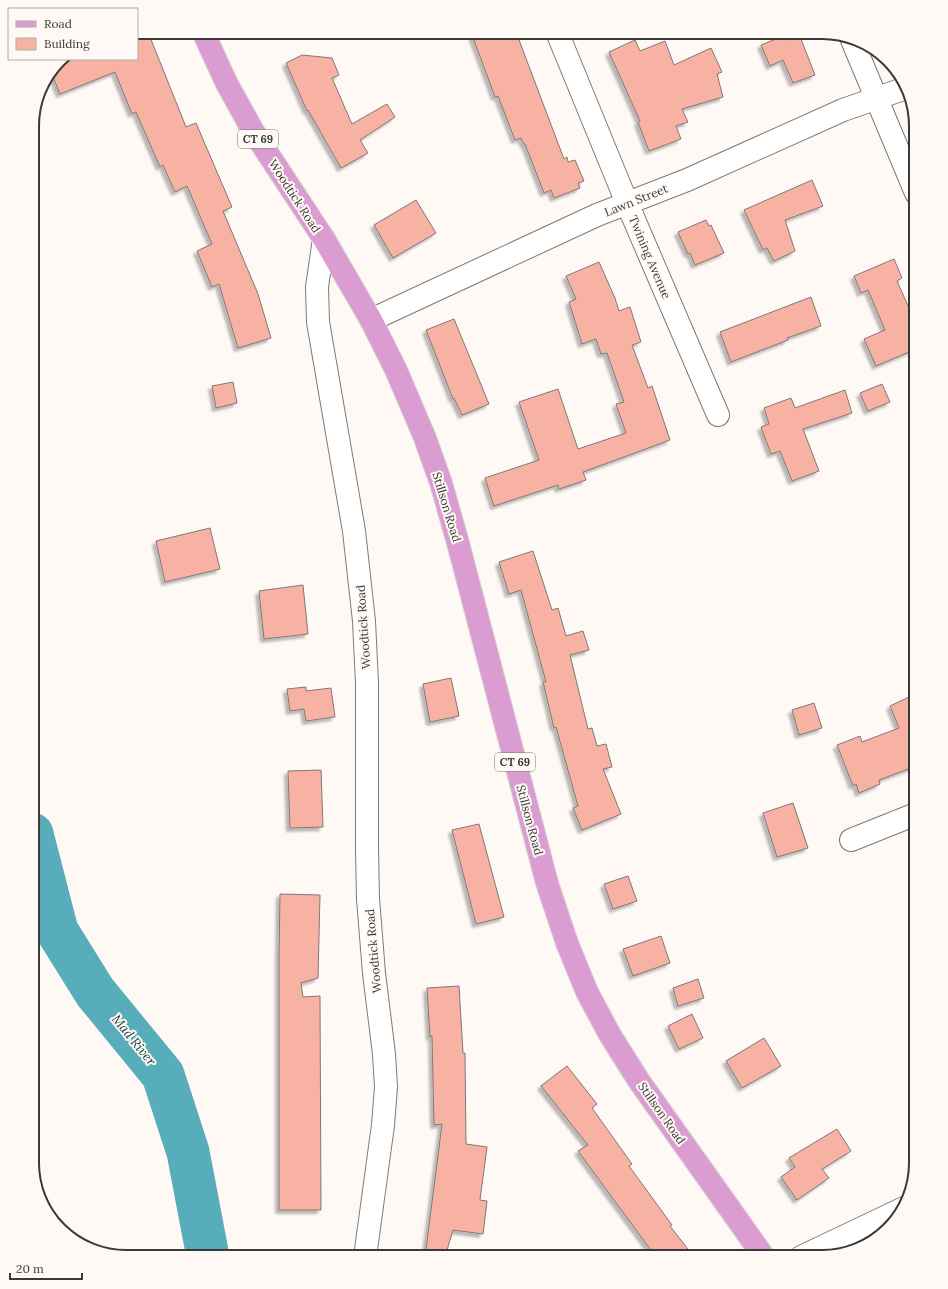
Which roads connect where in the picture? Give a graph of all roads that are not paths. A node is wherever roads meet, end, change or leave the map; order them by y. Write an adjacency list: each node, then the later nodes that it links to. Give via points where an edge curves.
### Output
1 (206, 39): 8 (main road, Woodtick Road / CT 69, via 253,131)
2 (560, 39): 7 (street, Twining Avenue)
3 (854, 46): 5 (street)
4 (901, 90): 5 (street, Lawn Street)
5 (876, 98): 6 (street); 7 (street, Lawn Street)
6 (909, 176)
7 (627, 203): 9 (street, Lawn Street); 10 (street, Twining Avenue)
8 (324, 240): 9 (main road, Stillson Road / CT 69); 14 (street, Woodtick Road, via 317,287 318,322 354,531 364,621 368,899 386,1071 383,1125)
9 (371, 320): 15 (main road, Stillson Road / CT 69, via 410,403 441,483 547,883 576,968 598,1014 624,1058)
10 (718, 415)
11 (909, 817): 12 (street)
12 (851, 840)
13 (893, 1213): 16 (street)
14 (366, 1250)
15 (759, 1250)
16 (816, 1250)

